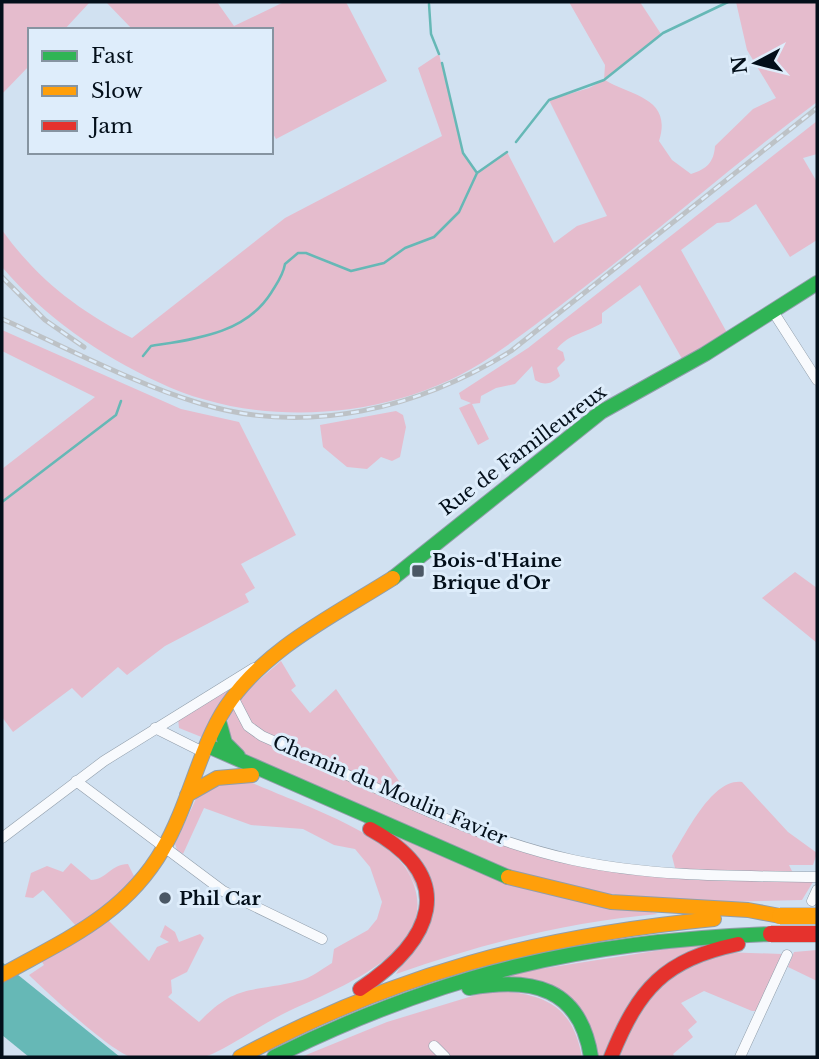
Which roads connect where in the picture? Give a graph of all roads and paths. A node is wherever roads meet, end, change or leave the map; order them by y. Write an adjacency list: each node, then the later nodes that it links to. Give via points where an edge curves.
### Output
1 (817, 283): 2 (main road, Rue de Familleureux)
2 (774, 313): 3 (street); 4 (main road, Rue de Familleureux, via 601,412 402,572)
3 (817, 380)
4 (263, 662): 5 (main road, Rue de Familleureux); 7 (street, Rue de Familleureux)
5 (233, 697): 6 (main road, Rue de Familleureux); 14 (street, Chemin du Moulin Favier, via 248,726 262,736 494,837 574,860 633,869)
6 (219, 721): 8 (main road, Rue de Familleureux); 9 (main road, via 225,743)
7 (156, 728): 8 (street); 10 (street, Rue de Familleureux)
8 (207, 749): 9 (main road); 11 (main road, Rue de Familleureux)
9 (248, 768): 11 (main road, via 205,782); 17 (main road, via 542,888 647,906 760,909); 24 (main road, via 387,837 424,878 426,913 411,947)
10 (76, 781): 12 (street, Rue de Familleureux); 13 (street)
11 (187, 795): 13 (main road, Rue de Familleureux)
12 (2, 838)
13 (164, 848): 20 (street, via 236,900); 22 (main road, Rue de Familleureux, via 139,884 105,917)
14 (817, 877)
15 (817, 890): 16 (street)
16 (815, 908): 17 (main road, bridge)
17 (780, 916): 24 (main road, via 644,924 561,937 460,961)
18 (771, 934): 19 (main road, bridge); 23 (main road, via 648,942 562,955); 30 (main road, via 701,953 668,968 637,998)
19 (817, 934)
20 (322, 939)
21 (787, 955): 31 (street)
22 (2, 975)
23 (417, 994): 27 (main road); 29 (main road, via 508,982 552,992 567,1000 581,1017)
24 (342, 1005): 26 (main road)
25 (434, 1046): 28 (street)
26 (240, 1057)
27 (274, 1057)
28 (445, 1057)
29 (591, 1057)
30 (611, 1057)
31 (740, 1057)

